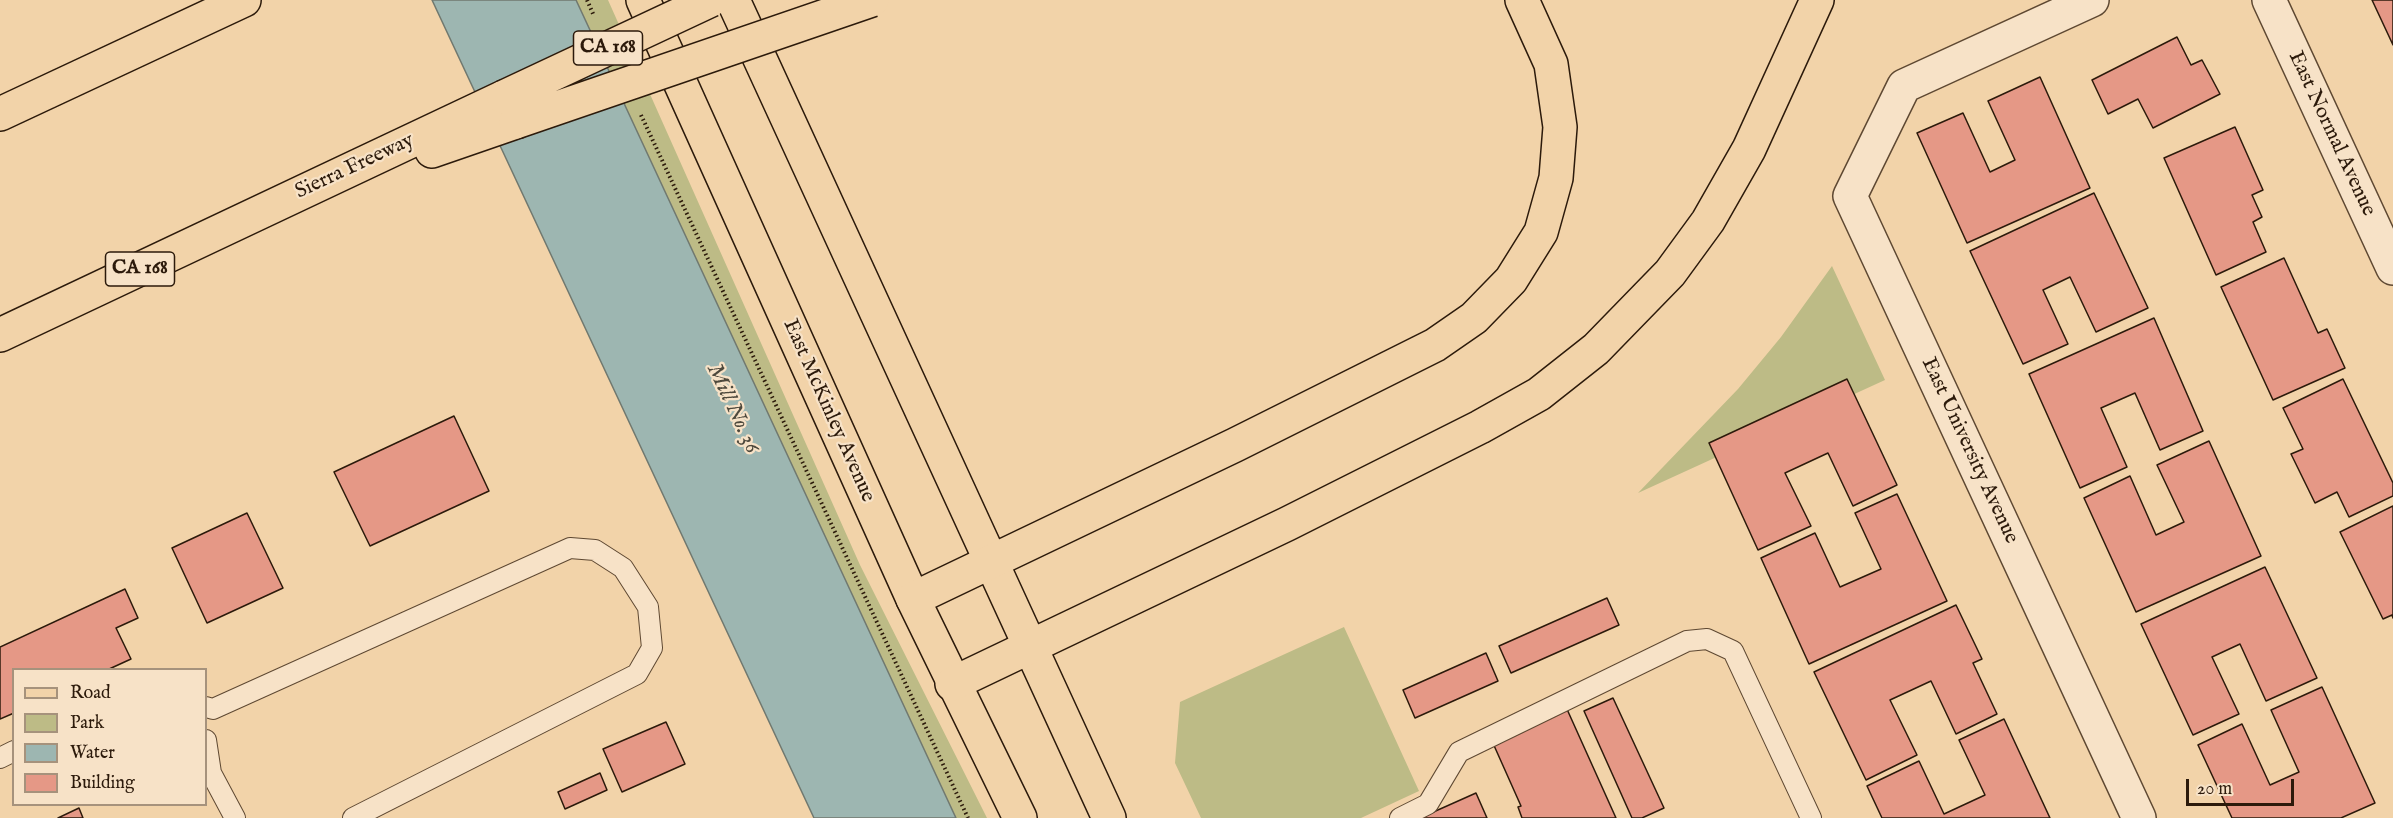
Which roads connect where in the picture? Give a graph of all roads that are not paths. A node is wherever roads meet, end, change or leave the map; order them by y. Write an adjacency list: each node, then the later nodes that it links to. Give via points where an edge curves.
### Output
1 (210, 0): 11 (main road)
2 (244, 0): 11 (main road)
3 (643, 0): 17 (main road, East McKinley Avenue)
4 (711, 0): 12 (main road, Sierra Freeway / CA 168, bridge)
5 (733, 0): 16 (main road)
6 (872, 0): 12 (main road, bridge)
7 (1522, 0): 16 (main road, via 1551,64 1560,127 1556,178 1541,232 1511,280 1474,318 1434,345)
8 (1817, 0): 18 (main road, via 1749,149 1708,221 1670,273 1596,349 1539,394 1480,427)
9 (2092, 0): 28 (street, East University Avenue, via 1904,86 1850,196)
10 (2270, 0): 14 (street, East Normal Avenue)
11 (68, 81): 13 (main road)
12 (510, 109): 15 (main road, Sierra Freeway / CA 168, via 279,202)
13 (0, 114)
14 (2393, 268)
15 (0, 335)
16 (992, 561): 17 (main road); 18 (main road)
17 (913, 599): 19 (main road, East McKinley Avenue)
18 (1030, 646): 19 (main road); 25 (main road)
19 (952, 684): 24 (main road, East McKinley Avenue)
20 (207, 707): 23 (lane, via 213,709 570,548 596,550 623,568 648,607 652,648 637,674)
21 (207, 747): 22 (lane, via 211,773)
22 (235, 818)
23 (353, 818)
24 (1020, 818)
25 (1109, 818)
26 (1400, 818): 27 (lane, via 1428,804 1459,752 1686,641 1707,639 1733,651)
27 (1811, 818)
28 (2139, 818)

